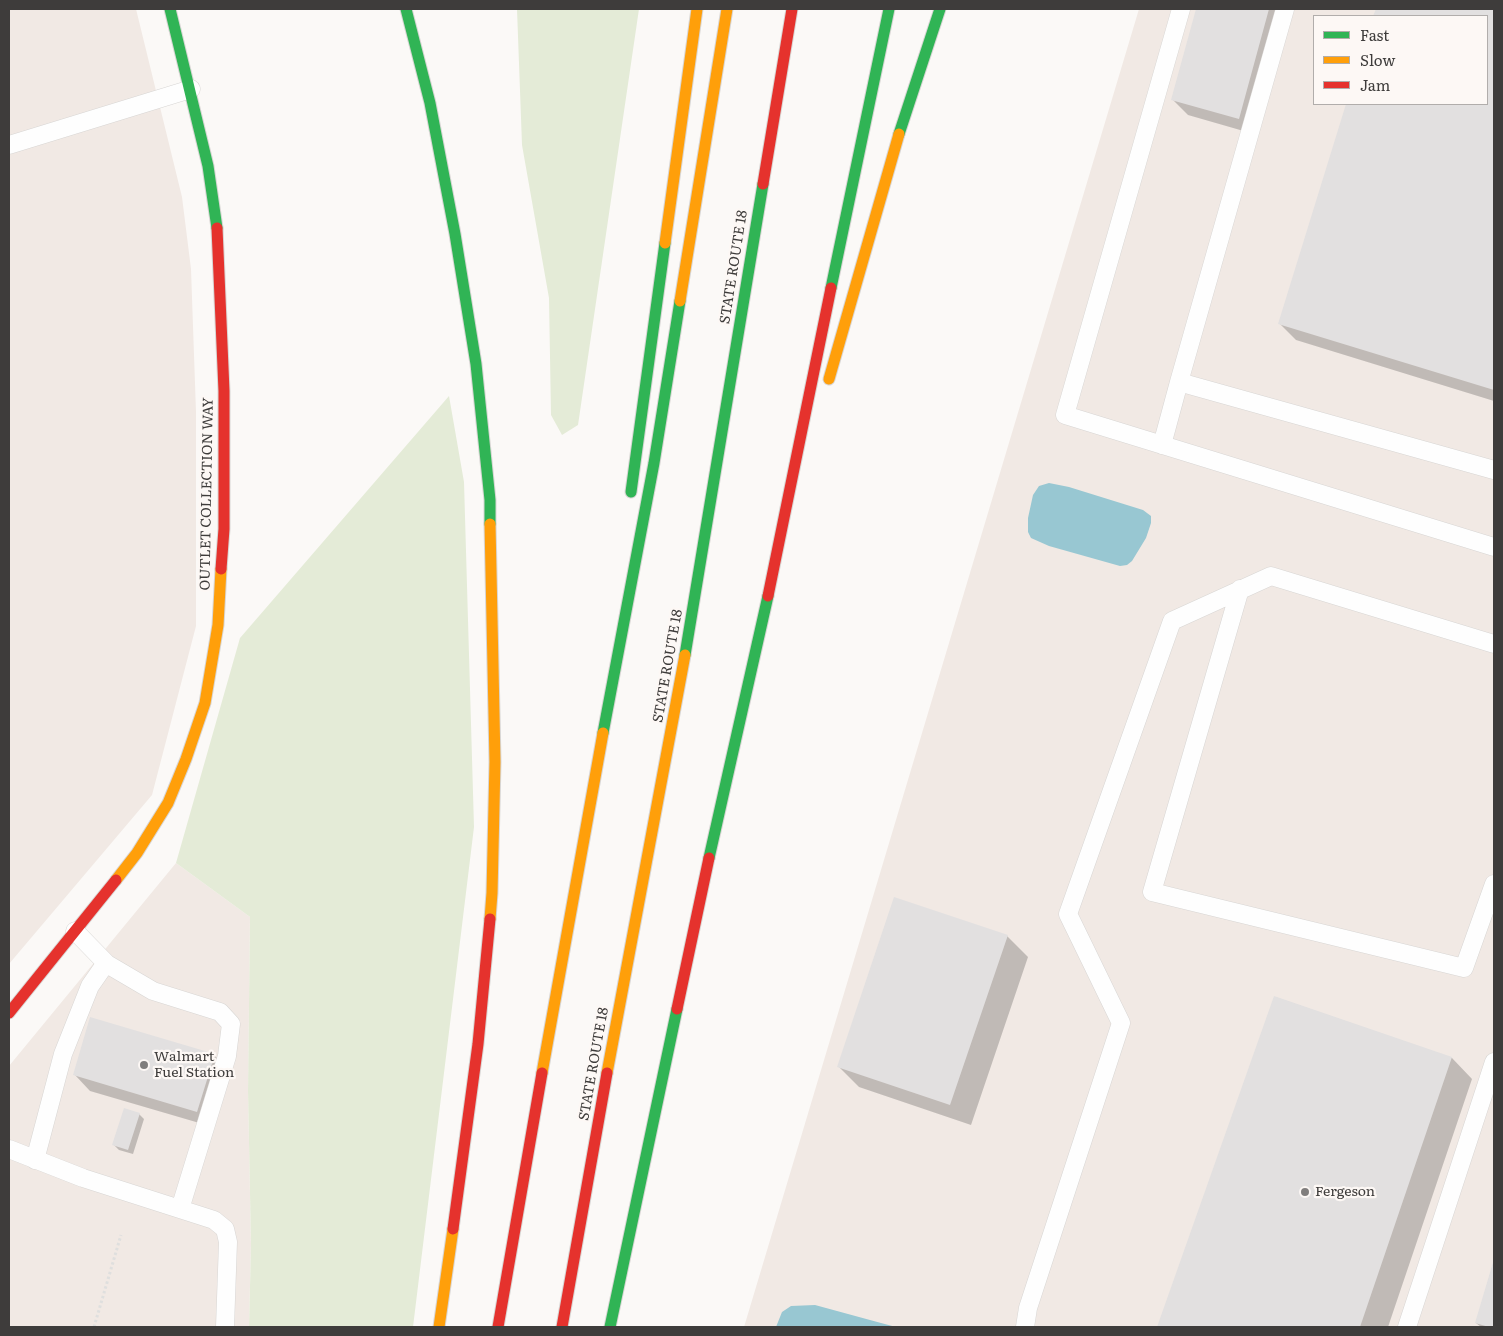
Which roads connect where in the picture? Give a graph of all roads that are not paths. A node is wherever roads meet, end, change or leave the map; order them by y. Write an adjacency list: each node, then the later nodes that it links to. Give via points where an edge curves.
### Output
1 (170, 9): 10 (main road, OUTLET COLLECTION WAY)
2 (406, 9): 33 (main road, via 430,104 455,234 476,364 490,500 495,762 492,892 478,1044)
3 (697, 9): 17 (main road)
4 (727, 9): 23 (main road, via 654,463)
5 (792, 9): 35 (main road, STATE ROUTE 18, via 682,676)
6 (889, 9): 21 (main road)
7 (940, 9): 13 (main road, via 900,131)
8 (1180, 9): 14 (lane, via 1065,415)
9 (1285, 9): 12 (lane)
10 (191, 90): 11 (lane); 25 (main road, OUTLET COLLECTION WAY, via 210,175 218,251 224,400 224,529 218,625 204,702 168,803 137,853)
11 (9, 145)
12 (1180, 382): 14 (lane); 16 (lane)
13 (826, 389)
14 (1162, 445): 18 (lane)
15 (810, 446): 21 (main road)
16 (1494, 470)
17 (629, 504)
18 (1494, 546)
19 (620, 580): 23 (main road)
20 (1240, 589): 22 (lane, via 1271,576); 24 (lane, via 1152,892 1464,968); 37 (lane, via 1172,621 1068,914 1121,1023 1028,1308)
21 (767, 599): 36 (main road)
22 (1494, 644)
23 (619, 648): 34 (main road)
24 (1494, 884)
25 (75, 931): 26 (lane); 27 (main road, OUTLET COLLECTION WAY)
26 (106, 963): 30 (lane, via 90,986 63,1054); 31 (lane, via 153,991 220,1012 231,1024 227,1056)
27 (9, 1013)
28 (1494, 1062): 38 (lane)
29 (9, 1149): 30 (lane)
30 (36, 1160): 31 (lane)
31 (180, 1209): 32 (lane, via 214,1220 225,1229 228,1242)
32 (226, 1327)
33 (439, 1327)
34 (498, 1327)
35 (562, 1327)
36 (610, 1327)
37 (1025, 1327)
38 (1407, 1327)

